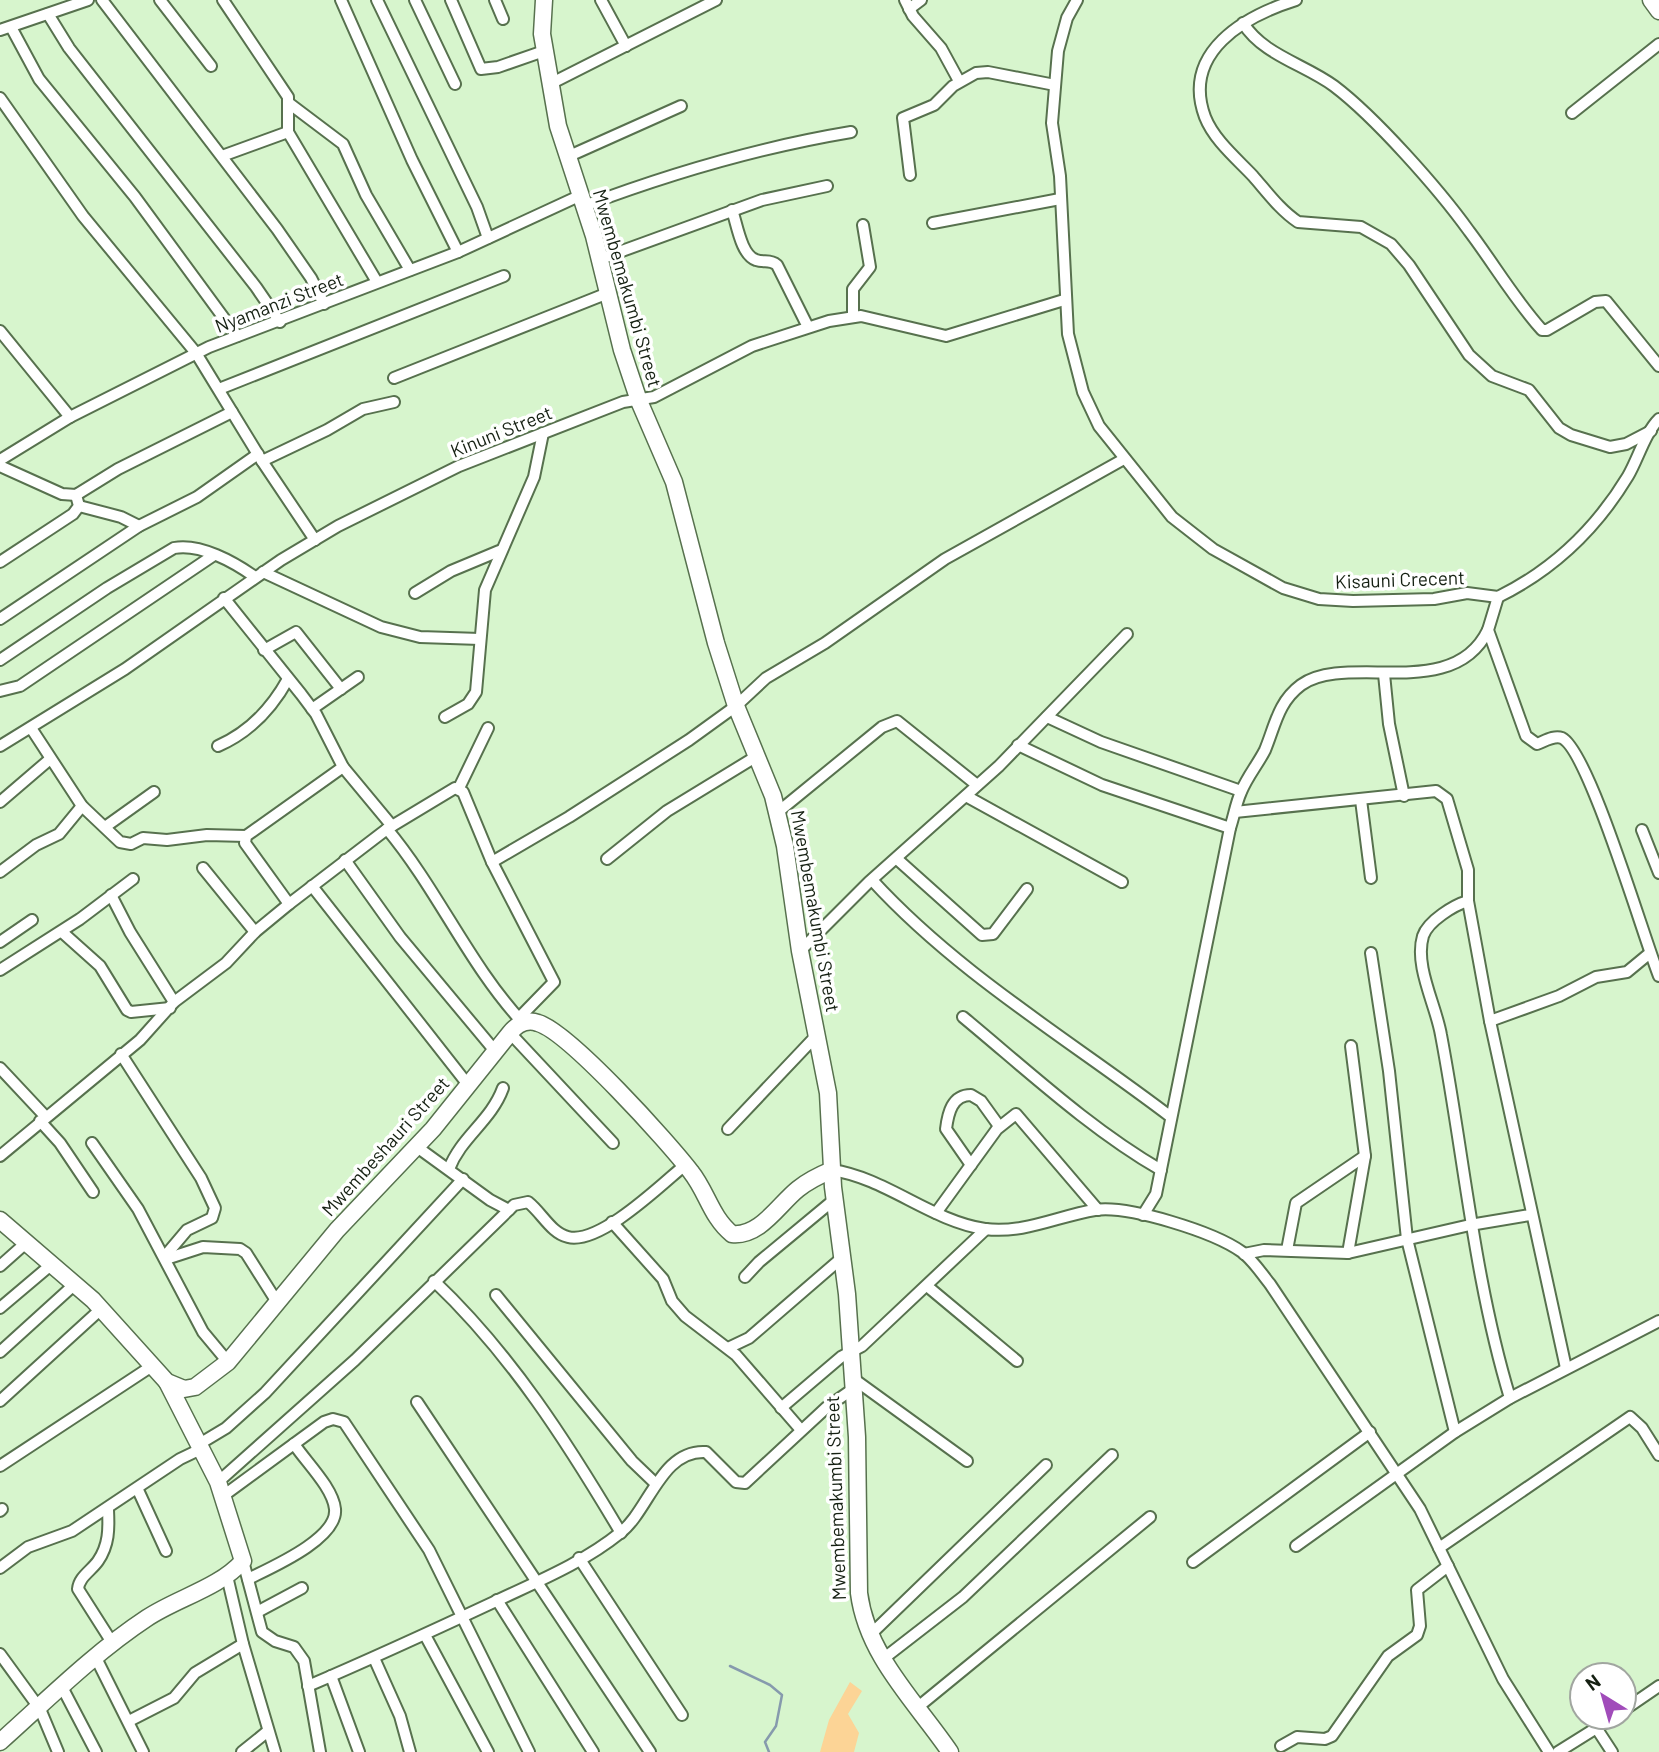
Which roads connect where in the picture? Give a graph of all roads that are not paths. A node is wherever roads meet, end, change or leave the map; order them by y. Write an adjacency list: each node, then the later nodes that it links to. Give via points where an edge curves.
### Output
1 (102, 0): 37 (street)
2 (160, 0): 26 (street)
3 (223, 0): 32 (street, via 282,85)
4 (341, 0): 47 (street)
5 (377, 0): 46 (street)
6 (415, 0): 28 (street)
7 (451, 0): 25 (street, via 481,69)
8 (495, 0): 20 (street)
9 (544, 0): 25 (street, Mwembemakumbi Street)
10 (601, 0): 24 (street)
11 (716, 0): 24 (street)
12 (921, 0): 17 (street)
13 (1077, 0): 30 (street, Kisauni Crecent, via 1062,32)
14 (1296, 0): 21 (street)
15 (1651, 0): 18 (street)
16 (84, 1): 19 (street)
17 (907, 4): 27 (street, via 941,48)
18 (1659, 11)
19 (48, 14): 22 (street); 56 (street, via 78,60)
20 (503, 19)
21 (1243, 23): 61 (street, via 1261,45 1335,86 1402,152 1469,231 1542,330 1595,302 1606,301); 69 (street, via 1218,45 1201,77 1205,117 1231,153 1289,215 1304,223 1361,227 1391,244 1469,355 1492,376 1529,390 1559,428 1587,443 1610,447)
22 (6, 28): 59 (street, via 38,79 135,197)
23 (1659, 44): 34 (street)
24 (626, 46): 29 (street)
25 (544, 51): 29 (street, Mwembemakumbi Street)
26 (211, 66)
27 (959, 81): 30 (street, via 988,72); 39 (street, via 934,105 903,118)
28 (455, 84)
29 (550, 84): 38 (street, Mwembemakumbi Street)
30 (1055, 85): 41 (street, Kisauni Crecent, via 1052,123)
31 (0, 98): 60 (street, via 83,216)
32 (290, 104): 35 (street); 49 (street, via 343,144 366,195)
33 (681, 106): 38 (street)
34 (1572, 113)
35 (288, 132): 37 (street); 51 (street)
36 (851, 132): 42 (street, Nyamanzi Street)
37 (222, 156): 54 (street, via 289,246)
38 (567, 157): 42 (street, Mwembemakumbi Street)
39 (910, 175)
40 (827, 186): 43 (street)
41 (1060, 199): 44 (street); 53 (street, Kisauni Crecent)
42 (581, 201): 46 (street, Nyamanzi Street); 48 (street, Mwembemakumbi Street)
43 (732, 211): 48 (street); 57 (street, via 748,255 777,265)
44 (933, 223)
45 (863, 225): 55 (street, via 870,267 853,289)
46 (488, 238): 47 (street, Nyamanzi Street)
47 (458, 252): 49 (street, Nyamanzi Street)
48 (600, 259): 52 (street, Mwembemakumbi Street)
49 (410, 270): 51 (street, Nyamanzi Street)
50 (505, 276): 63 (street)
51 (377, 282): 54 (street, Nyamanzi Street)
52 (608, 293): 62 (street); 64 (street, Mwembemakumbi Street)
53 (1064, 300): 55 (street, Kinuni Street, via 946,336); 72 (street, Kisauni Crecent, via 1083,392 1093,416)
54 (324, 304): 56 (street, Nyamanzi Street)
55 (853, 316): 57 (street, Kinuni Street)
56 (280, 322): 59 (street, Nyamanzi Street)
57 (808, 327): 64 (street, Kinuni Street, via 752,346)
58 (0, 331): 67 (street)
59 (237, 336): 60 (street, Nyamanzi Street)
60 (195, 353): 63 (street); 67 (street, Nyamanzi Street)
61 (1659, 366)
62 (394, 378)
63 (219, 389): 66 (street)
64 (639, 401): 70 (street, Kinuni Street, via 623,402); 96 (street, Mwembemakumbi Street, via 674,482)
65 (394, 402): 71 (street, via 363,409 327,430)
66 (232, 412): 71 (street); 75 (street, via 118,469)
67 (70, 417): 73 (street, Nyamanzi Street)
68 (1659, 419): 69 (street)
69 (1650, 431): 83 (street, via 1624,483 1590,529 1565,554)
70 (543, 433): 77 (street, Kinuni Street, via 440,474); 78 (street, via 534,477)
71 (260, 457): 76 (street); 77 (street)
72 (1124, 459): 83 (street, Kisauni Crecent, via 1164,509 1195,537 1251,572 1299,594 1353,601 1434,599 1467,593); 96 (street, via 945,559 825,643 766,678)
73 (0, 460)
74 (0, 466): 75 (street)
75 (77, 500): 76 (street); 80 (street, via 73,514)
76 (139, 526): 85 (street)
77 (315, 540): 81 (street, Kinuni Street)
78 (499, 551): 82 (street); 88 (street, via 485,590)
79 (214, 555): 81 (street); 90 (street, via 184,546 174,548); 95 (street, via 20,686)
80 (0, 562)
81 (259, 574): 84 (street, Kinuni Street); 88 (street, via 381,627 420,636)
82 (415, 593)
83 (1498, 597): 86 (street)
84 (224, 598): 89 (street); 100 (street, Kinuni Street, via 135,663)
85 (0, 619)
86 (1488, 629): 91 (street, via 1480,642 1452,663 1429,671); 146 (street, via 1528,740 1537,744 1561,738 1581,765)
87 (1127, 634): 99 (street)
88 (480, 639): 98 (street, via 473,699)
89 (264, 650): 93 (street); 94 (street, via 296,632)
90 (0, 660)
91 (1384, 674): 110 (street, via 1318,678 1300,686 1275,718 1265,749); 113 (street)
92 (358, 677): 94 (street)
93 (288, 678): 97 (street); 104 (street, via 264,714)
94 (341, 689): 97 (street)
95 (0, 691)
96 (736, 706): 105 (street, Mwembemakumbi Street); 127 (street, via 580,810)
97 (312, 709): 107 (street)
98 (445, 717)
99 (1047, 717): 102 (street); 110 (street)
100 (31, 728): 103 (street, Kinuni Street); 106 (street)
101 (488, 728): 109 (street)
102 (1018, 745): 108 (street); 121 (street, via 1102,785)
103 (0, 746)
104 (218, 746)
105 (757, 756): 117 (street, Mwembemakumbi Street); 124 (street, via 688,797)
106 (49, 760): 115 (street); 116 (street)
107 (343, 767): 120 (street); 123 (street)
108 (977, 785): 112 (street); 117 (street, via 897,721 882,727)
109 (459, 788): 120 (street); 127 (street)
110 (1241, 791): 118 (street)
111 (154, 792): 119 (street)
112 (966, 796): 125 (street); 134 (street)
113 (1404, 796): 114 (street); 138 (street, via 1436,791 1447,799 1468,870)
114 (1361, 800): 118 (street); 131 (street)
115 (0, 802)
116 (82, 806): 119 (street); 129 (street, via 59,834 28,849)
117 (778, 812): 144 (street, Mwembemakumbi Street)
118 (1235, 812): 121 (street)
119 (105, 827): 123 (street, via 120,842 131,844 143,838)
120 (389, 828): 126 (street); 152 (street)
121 (1230, 828): 160 (street)
122 (1642, 830): 130 (street)
123 (246, 836): 139 (street, via 245,843)
124 (607, 859)
125 (897, 859): 133 (street); 136 (street, via 982,935 993,934)
126 (345, 860): 135 (street); 155 (street, via 407,946)
127 (492, 862): 152 (street, via 554,982)
128 (204, 868): 142 (street)
129 (0, 872)
130 (1659, 873)
131 (1371, 878)
132 (133, 879): 137 (street)
133 (872, 880): 144 (street); 160 (street, via 981,980)
134 (1122, 882)
135 (312, 886): 139 (street); 158 (street)
136 (1027, 889)
137 (111, 895): 141 (street); 149 (street)
138 (1468, 901): 151 (street); 184 (street, via 1427,927 1421,949 1442,1038)
139 (289, 904): 142 (street)
140 (32, 920): 143 (street)
141 (62, 932): 147 (street); 149 (street, via 100,966 127,1010)
142 (255, 932): 149 (street, via 226,963)
143 (0, 942)
144 (800, 951): 153 (street, Mwembemakumbi Street)
145 (1371, 953): 186 (street)
146 (1650, 953): 148 (street); 151 (street, via 1627,972 1597,977)
147 (0, 970)
148 (1659, 976)
149 (172, 1005): 156 (street, via 156,1026)
150 (963, 1017): 173 (street, via 1067,1103)
151 (1490, 1021): 181 (street)
152 (517, 1025): 155 (street, Mwembeshauri Street); 165 (street); 169 (street, via 539,1023 570,1045)
153 (817, 1035): 163 (street); 172 (street, Mwembemakumbi Street, via 829,1102)
154 (1351, 1045): 168 (street)
155 (495, 1051): 158 (street, Mwembeshauri Street)
156 (121, 1054): 161 (street); 192 (street, via 201,1178 215,1208 212,1218 187,1230)
157 (0, 1068): 161 (street)
158 (469, 1086): 166 (street, Mwembeshauri Street)
159 (503, 1088): 171 (street, via 490,1115 459,1146)
160 (1171, 1117): 173 (street)
161 (42, 1119): 167 (street); 175 (street)
162 (999, 1126): 170 (street); 170 (street, via 971,1094 952,1104 946,1129); 178 (street, via 1020,1115)
163 (728, 1129)
164 (92, 1143): 192 (street)
165 (613, 1143)
166 (417, 1147): 171 (street); 200 (street, Mwembeshauri Street, via 337,1230)
167 (0, 1156)
168 (1366, 1156): 188 (street, via 1296,1203); 189 (street)
169 (685, 1165): 172 (street, via 724,1228 742,1235 797,1189); 183 (street)
170 (971, 1165): 179 (street)
171 (449, 1169): 174 (street)
172 (832, 1170): 176 (street, Mwembemakumbi Street); 179 (street)
173 (1161, 1170): 180 (street, via 1156,1194)
174 (463, 1179): 177 (street); 221 (street, via 265,1393)
175 (93, 1192)
176 (835, 1199): 191 (street, Mwembemakumbi Street); 195 (street)
177 (509, 1210): 183 (street, via 528,1202 568,1237 594,1233); 196 (street)
178 (1098, 1210): 180 (street); 185 (street, via 1031,1227)
179 (936, 1213): 185 (street)
180 (1143, 1215): 190 (street, via 1230,1244)
181 (1531, 1215): 184 (street); 210 (street)
182 (0, 1220): 187 (street)
183 (612, 1222): 204 (street, via 663,1279 672,1301 685,1316)
184 (1470, 1224): 186 (street); 213 (street)
185 (986, 1229): 198 (street)
186 (1407, 1239): 189 (street); 219 (street)
187 (27, 1242): 193 (street); 194 (street)
188 (1287, 1250): 189 (street); 190 (street)
189 (1348, 1253)
190 (1244, 1254): 218 (street, via 1270,1284)
191 (844, 1256): 204 (street, via 749,1338); 205 (street, Mwembemakumbi Street)
192 (165, 1257): 200 (street, via 203,1247 240,1249); 208 (street, via 197,1323)
193 (52, 1264): 197 (street); 201 (street)
194 (0, 1266)
195 (746, 1278)
196 (434, 1281): 229 (street); 233 (street, via 514,1367)
197 (75, 1284): 202 (street); 206 (street)
198 (927, 1286): 205 (street, via 862,1346); 207 (street)
199 (496, 1295): 228 (street)
200 (277, 1302): 208 (street, Mwembeshauri Street)
201 (0, 1308)
202 (101, 1308): 209 (street); 214 (street)
203 (1659, 1321): 210 (street)
204 (728, 1348): 216 (street)
205 (850, 1351): 212 (street, Mwembemakumbi Street); 216 (street)
206 (0, 1352)
207 (1017, 1361)
208 (228, 1363): 211 (street, Mwembeshauri Street, via 195,1387 184,1389)
209 (152, 1366): 211 (street); 226 (street)
210 (1566, 1368): 213 (street)
211 (167, 1382): 221 (street)
212 (852, 1383): 217 (street); 224 (street); 250 (street, Mwembemakumbi Street, via 859,1593)
213 (1510, 1398): 219 (street)
214 (0, 1401)
215 (417, 1402): 244 (street)
216 (781, 1408): 217 (street)
217 (801, 1430): 228 (street, via 740,1485 711,1456 700,1452 681,1459)
218 (1370, 1432): 227 (street); 239 (street)
219 (1455, 1432): 227 (street)
220 (294, 1444): 229 (street); 243 (street, via 327,1491 335,1515 302,1551); 248 (street, via 329,1420 344,1422 429,1550)
221 (202, 1446): 229 (street); 230 (street)
222 (1112, 1455): 256 (street, via 963,1597)
223 (1659, 1455): 235 (street, via 1630,1417)
224 (967, 1461)
225 (1046, 1465): 250 (street)
226 (0, 1466)
227 (1397, 1471): 234 (street); 235 (street)
228 (656, 1484): 233 (street)
229 (220, 1489): 238 (street)
230 (138, 1490): 231 (street); 236 (street)
231 (108, 1510): 241 (street, via 72,1531 28,1547); 251 (street, via 106,1545 78,1589)
232 (1150, 1517): 262 (street)
233 (621, 1533): 237 (street)
234 (1296, 1546)
235 (1439, 1548): 240 (street)
236 (166, 1551)
237 (579, 1558): 244 (street); 264 (street)
238 (243, 1561): 242 (street); 243 (street)
239 (1193, 1562)
240 (1448, 1566): 270 (street, via 1417,1590 1418,1635 1388,1656 1332,1736 1297,1737); 284 (street, via 1503,1679)
241 (0, 1568)
242 (226, 1576): 251 (street, via 147,1618); 252 (street)
243 (248, 1579): 247 (street)
244 (537, 1583): 246 (street); 282 (street)
245 (302, 1588): 247 (street)
246 (497, 1600): 248 (street); 281 (street)
247 (259, 1611): 258 (street, via 262,1632 299,1652)
248 (461, 1618): 249 (street); 280 (street)
249 (425, 1635): 255 (street); 279 (street)
250 (870, 1635): 256 (street, Mwembemakumbi Street)
251 (113, 1644): 254 (street)
252 (243, 1644): 265 (street, via 195,1672 174,1698); 266 (street)
253 (0, 1654): 263 (street)
254 (96, 1658): 260 (street); 265 (street)
255 (374, 1658): 257 (street); 278 (street, via 400,1716)
256 (883, 1659): 262 (street, Mwembemakumbi Street)
257 (331, 1676): 258 (street); 277 (street)
258 (308, 1686): 276 (street)
259 (1659, 1686): 261 (street)
260 (62, 1687): 263 (street); 272 (street)
261 (1638, 1700)
262 (918, 1707): 283 (street, Mwembemakumbi Street)
263 (40, 1709): 269 (street); 271 (street)
264 (682, 1715)
265 (128, 1721): 273 (street)
266 (268, 1731): 274 (street); 275 (street)
267 (1594, 1731): 285 (street)
268 (1598, 1731): 286 (street)
269 (0, 1742)
270 (1281, 1746)
271 (58, 1752)
272 (96, 1752)
273 (143, 1752)
274 (242, 1752)
275 (275, 1752)
276 (320, 1752)
277 (359, 1752)
278 (410, 1752)
279 (488, 1752)
280 (529, 1752)
281 (593, 1752)
282 (650, 1752)
283 (950, 1752)
284 (1547, 1752)
285 (1558, 1752)
286 (1612, 1752)

